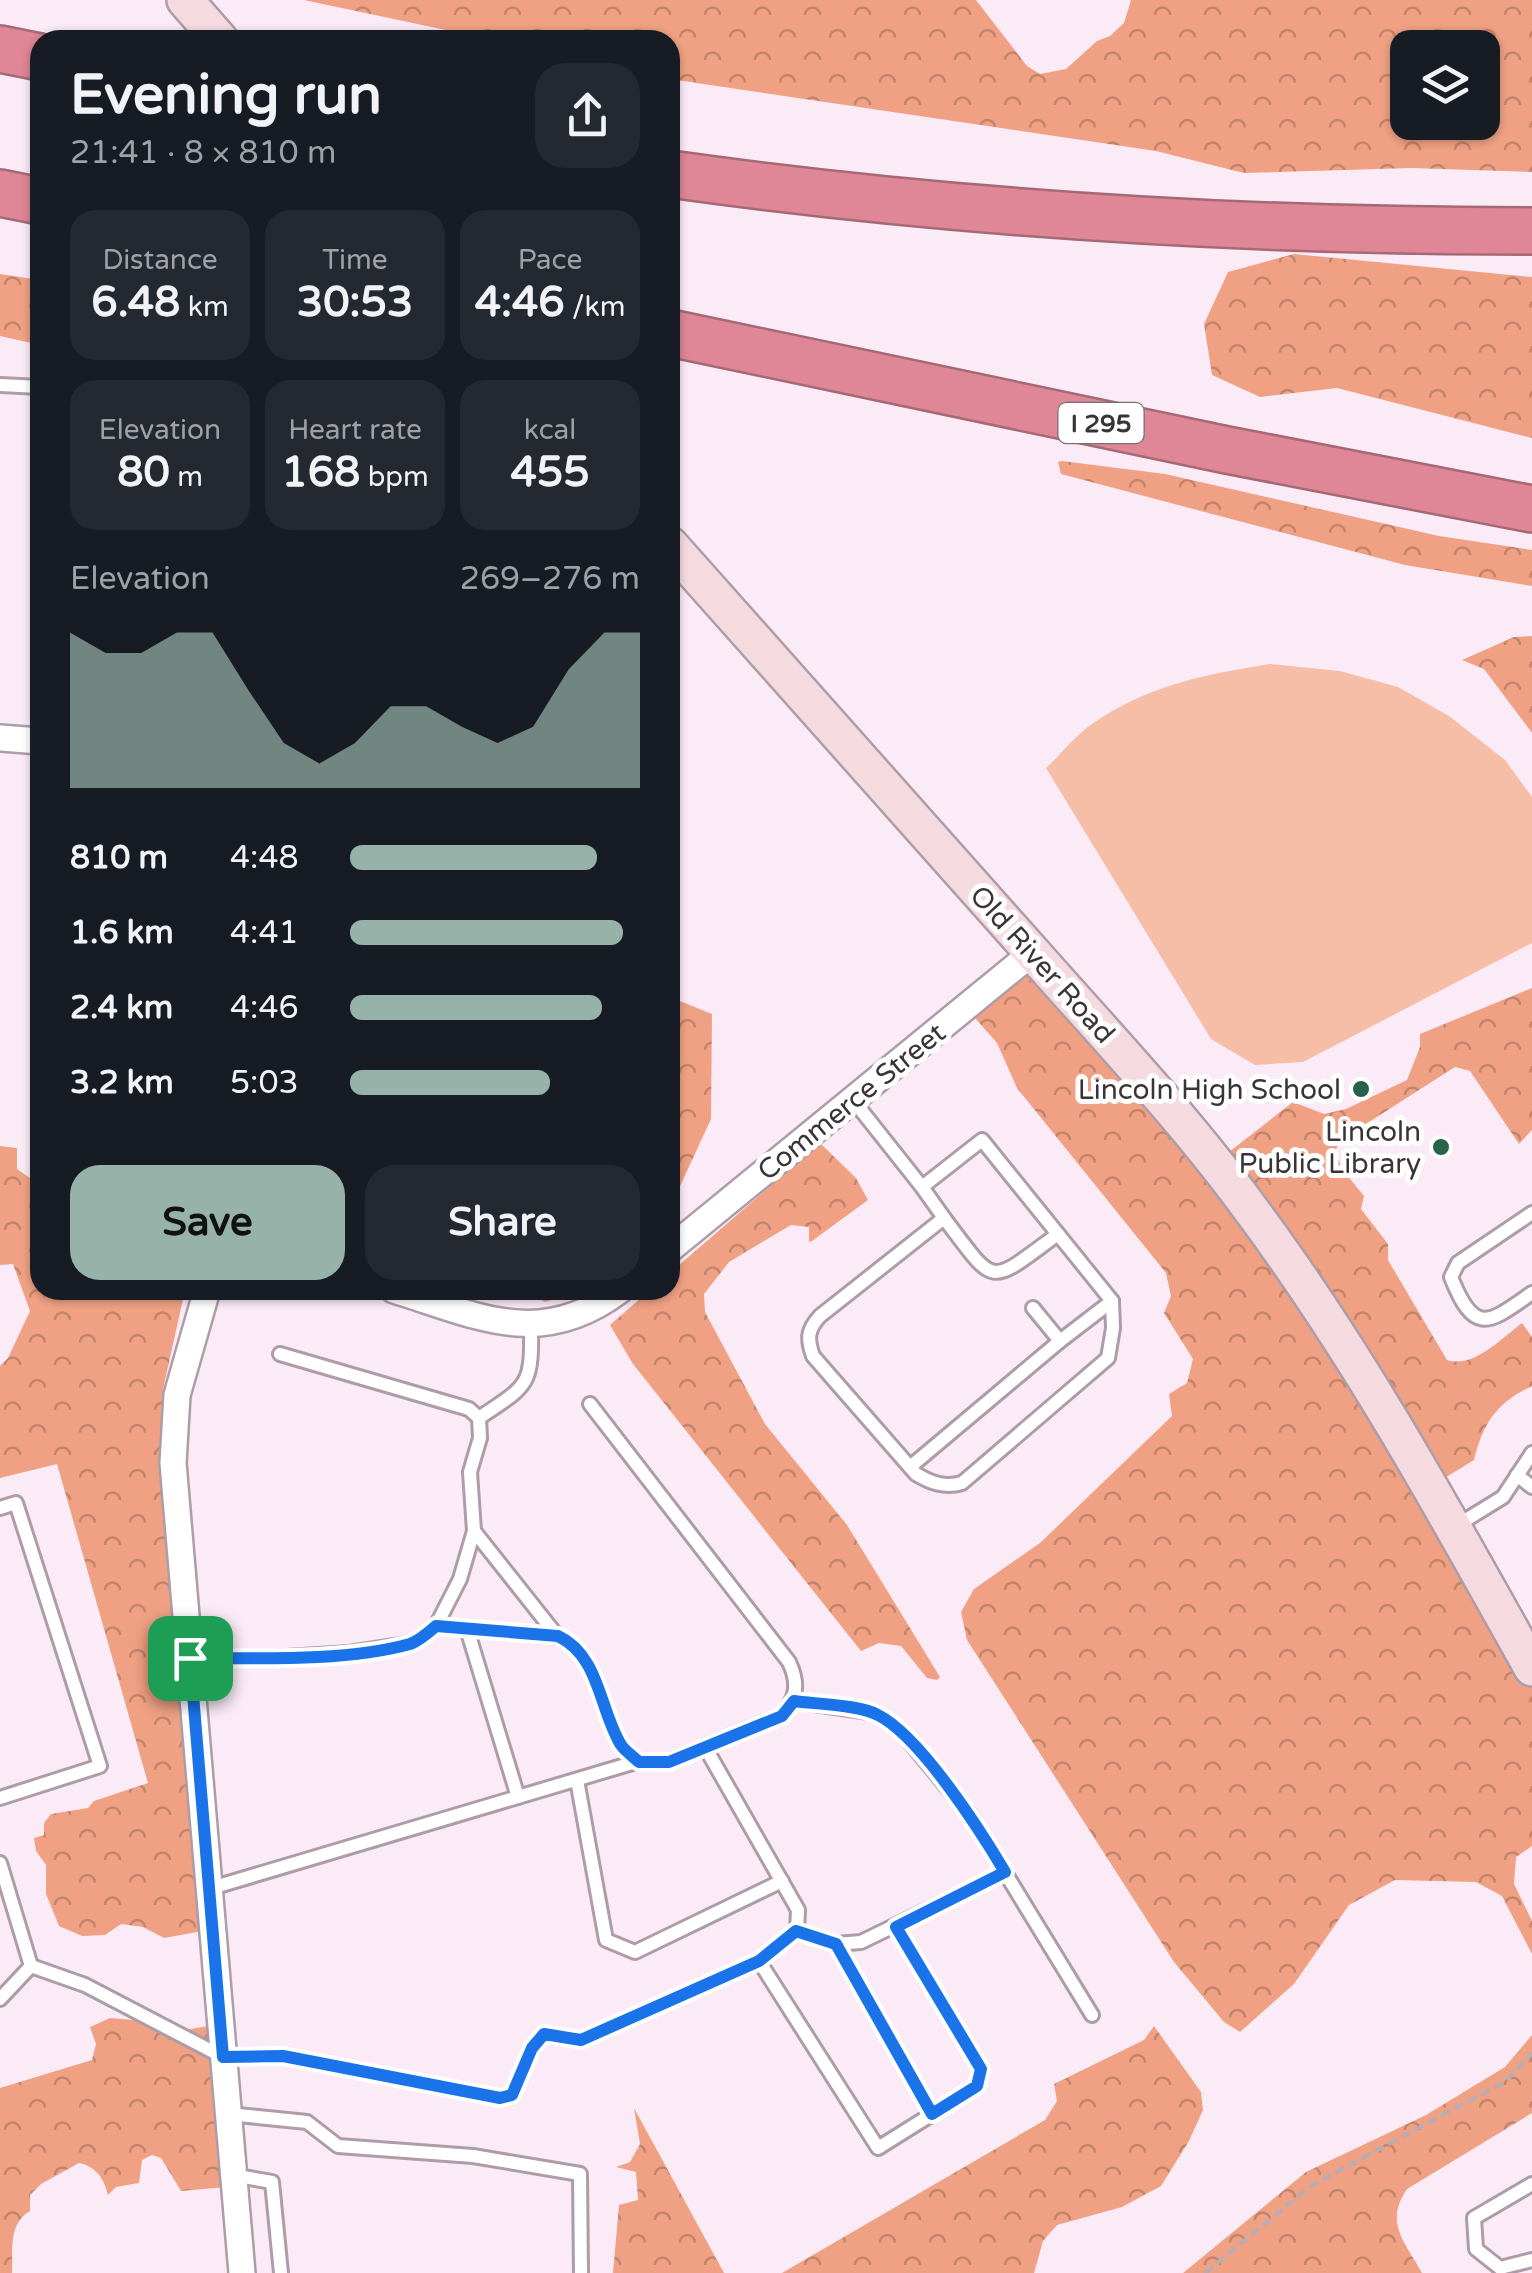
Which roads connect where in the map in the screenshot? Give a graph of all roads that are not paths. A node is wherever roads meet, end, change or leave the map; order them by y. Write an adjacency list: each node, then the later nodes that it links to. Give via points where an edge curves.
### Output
1 (0, 49): 2 (highway)
2 (30, 55)
3 (680, 175): 6 (highway, via 1092,218)
4 (0, 193): 5 (highway)
5 (30, 200)
6 (1532, 230)
7 (680, 335): 10 (highway, I 295)
8 (0, 385): 9 (lane)
9 (30, 386)
10 (1532, 509)
11 (680, 556): 14 (main road, Old River Road)
12 (0, 738): 13 (street)
13 (30, 740)
14 (1032, 953): 15 (street, Commerce Street); 37 (main road, Old River Road, via 1197,1140 1278,1245)
15 (853, 1100): 16 (lane); 20 (street, Commerce Street)
16 (922, 1188): 18 (lane); 19 (lane, via 982,1140)
17 (1532, 1214): 21 (lane, via 1458,1264 1451,1277 1484,1320)
18 (944, 1218): 19 (lane, via 990,1273 1005,1273); 33 (lane, via 809,1328 813,1356)
19 (1058, 1234): 25 (lane)
20 (680, 1241)
21 (1531, 1294)
22 (204, 1300): 42 (street, via 173,1428)
23 (427, 1300): 27 (street)
24 (604, 1300): 27 (street, via 576,1317)
25 (1112, 1301): 28 (lane); 33 (lane, via 1108,1358 962,1483 928,1481)
26 (1033, 1308): 28 (lane)
27 (531, 1324): 31 (lane, via 532,1368 522,1389)
28 (1060, 1341): 33 (lane)
29 (280, 1354): 31 (lane, via 469,1409)
30 (590, 1404): 44 (lane, via 789,1662 796,1677)
31 (478, 1418): 38 (lane, via 470,1472)
32 (1532, 1453): 34 (lane)
33 (910, 1467)
34 (1517, 1475): 35 (lane); 37 (lane, via 1496,1503)
35 (1532, 1488)
36 (0, 1508): 49 (lane, via 16,1503 100,1766)
37 (1454, 1528): 43 (main road, Old River Road)
38 (474, 1531): 39 (lane); 41 (lane)
39 (436, 1626): 40 (lane); 42 (lane, via 414,1644 349,1653)
40 (467, 1629): 41 (lane); 48 (lane)
41 (558, 1636): 46 (lane, via 589,1666 622,1747)
42 (190, 1658): 53 (street)
43 (1532, 1668)
44 (794, 1701): 45 (lane, via 782,1716); 51 (lane, via 876,1713 901,1732 970,1815)
45 (705, 1747): 46 (lane, via 669,1762); 52 (lane)
46 (639, 1762): 47 (lane)
47 (577, 1780): 48 (lane); 52 (lane, via 606,1940 634,1952)
48 (518, 1797): 53 (lane)
49 (0, 1798)
50 (0, 1863): 58 (lane)
51 (1005, 1872): 54 (lane); 60 (lane)
52 (782, 1881): 55 (lane, via 798,1910)
53 (208, 1889): 61 (street)
54 (896, 1927): 56 (lane, via 862,1942); 63 (lane, via 981,2069 977,2086)
55 (796, 1931): 56 (lane); 57 (lane)
56 (836, 1944): 63 (lane)
57 (759, 1961): 61 (lane, via 581,2040 544,2034 512,2095 500,2098 283,2056); 63 (lane, via 878,2148)
58 (31, 1966): 59 (lane); 61 (lane, via 84,1985)
59 (0, 1998)
60 (1092, 2015)
61 (223, 2057): 62 (street)
62 (228, 2114): 64 (street); 69 (lane, via 307,2122 338,2146 474,2156 580,2174)
63 (932, 2114)
64 (232, 2175): 67 (street); 68 (lane, via 272,2182)
65 (1532, 2184): 66 (lane, via 1474,2218 1476,2248 1500,2268)
66 (1532, 2260)
67 (242, 2273)
68 (280, 2273)
69 (581, 2273)

